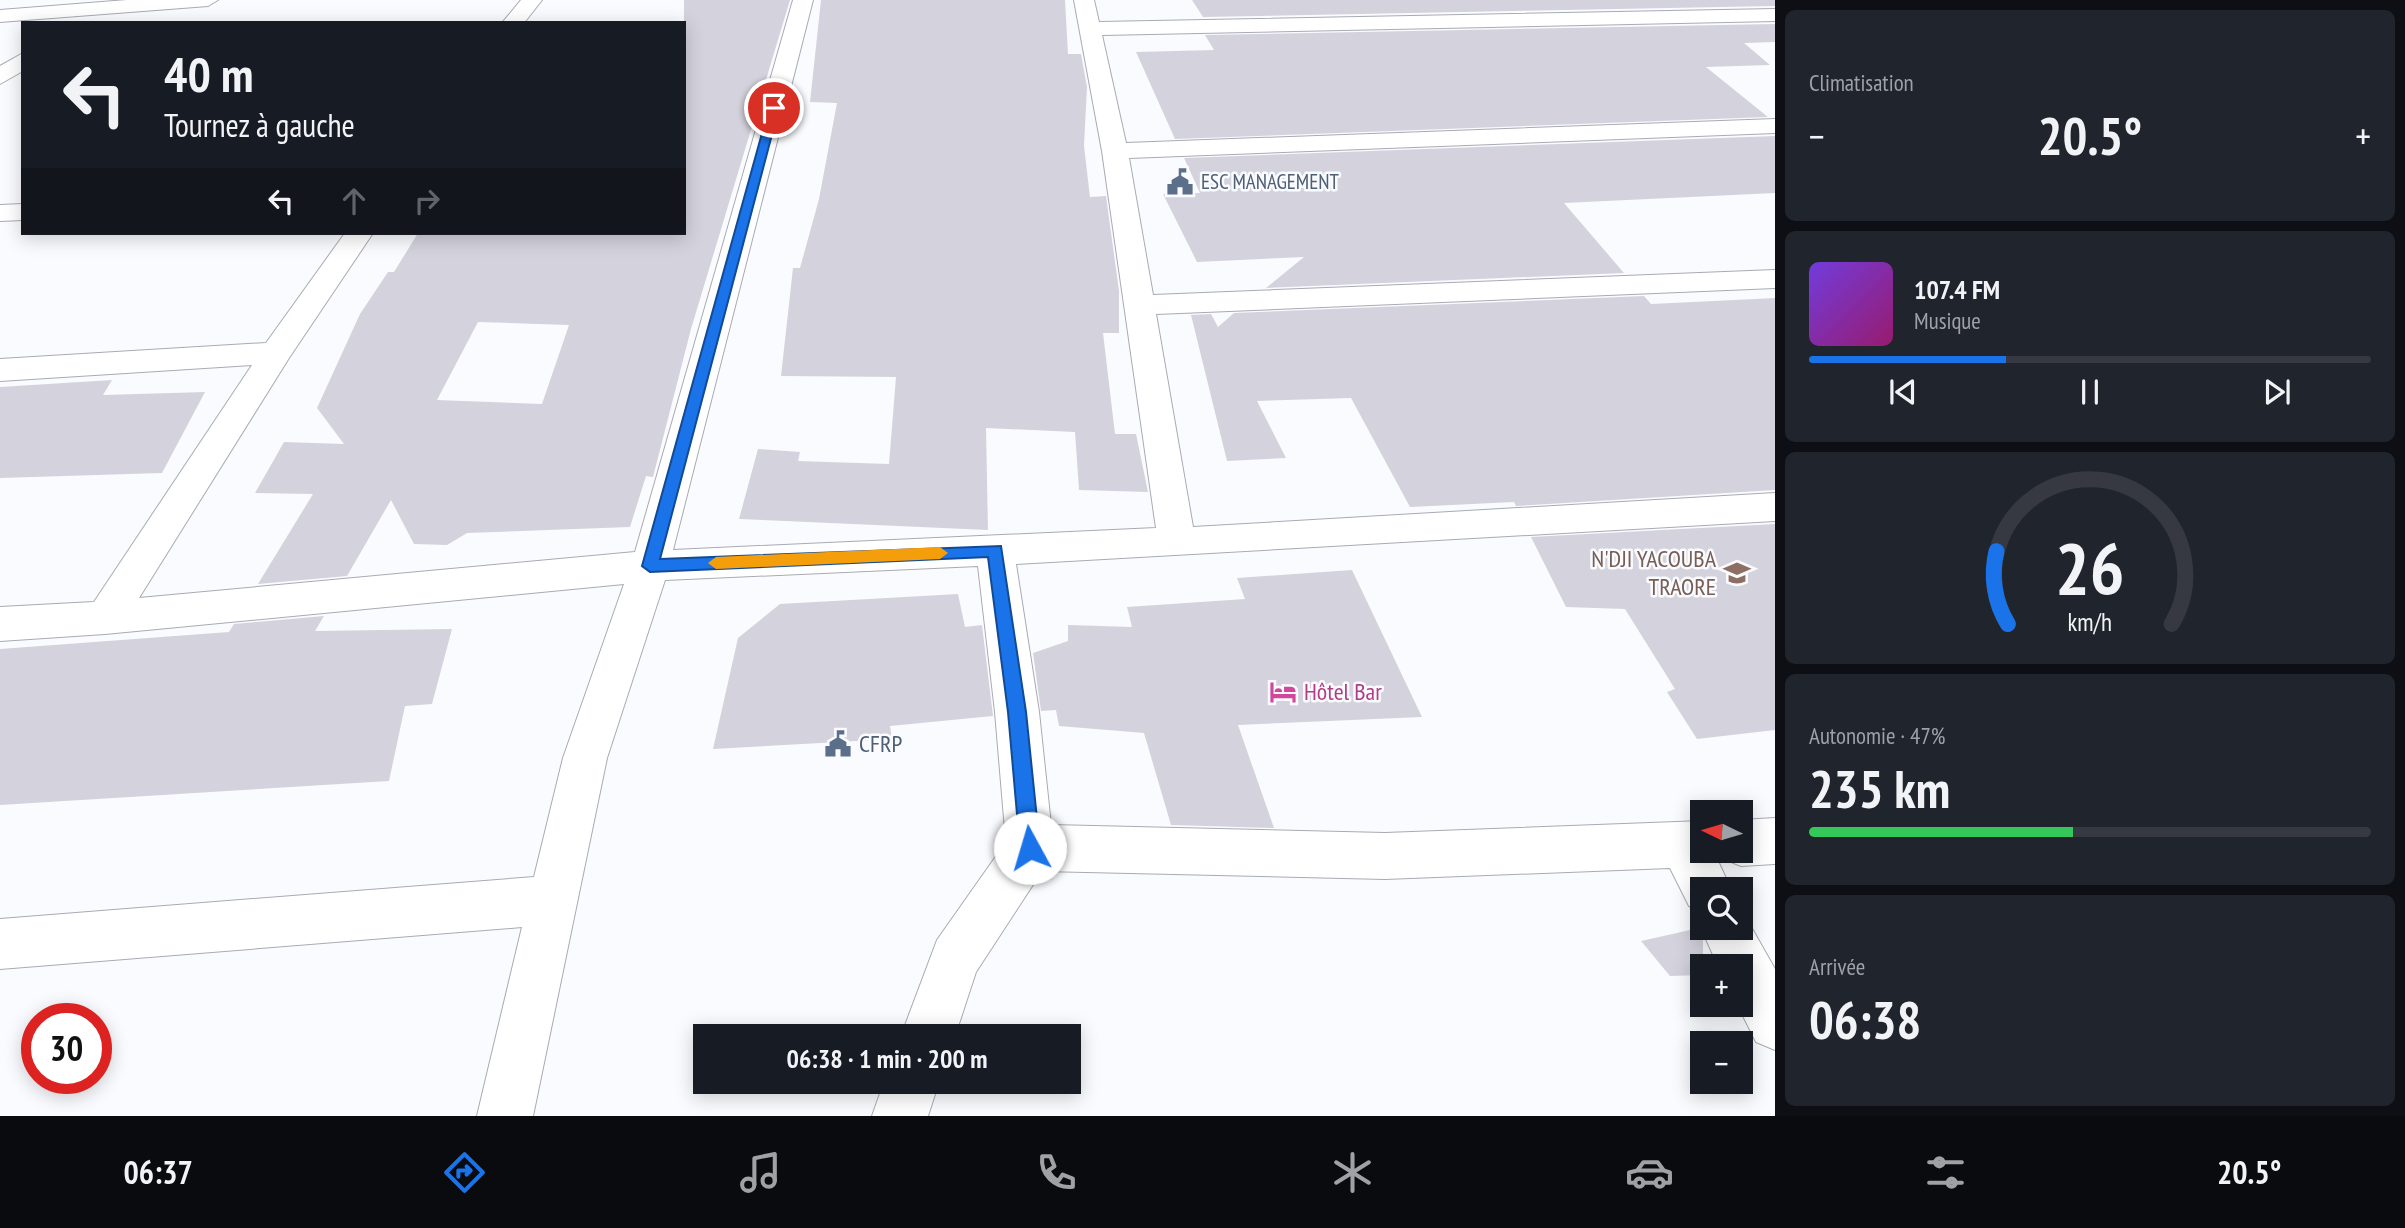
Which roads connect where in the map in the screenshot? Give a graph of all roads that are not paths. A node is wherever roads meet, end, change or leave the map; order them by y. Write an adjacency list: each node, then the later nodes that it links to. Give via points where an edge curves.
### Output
1 (7, 0): 6 (street)
2 (208, 0): 7 (street)
3 (532, 0): 11 (street)
4 (803, 0): 29 (street)
5 (1084, 0): 12 (street)
6 (0, 5)
7 (91, 10): 9 (street); 10 (street)
8 (1775, 15): 12 (street)
9 (0, 16)
10 (76, 21)
11 (515, 21)
12 (1093, 29): 18 (street)
13 (21, 61): 14 (street)
14 (0, 77)
15 (21, 83): 16 (street)
16 (0, 84)
17 (1775, 126): 18 (street)
18 (1115, 151): 23 (street)
19 (21, 212): 20 (street)
20 (0, 213)
21 (358, 235): 24 (street)
22 (1775, 279): 23 (street)
23 (1138, 305): 27 (street)
24 (276, 353): 25 (street); 30 (street)
25 (0, 370)
26 (1775, 507): 27 (street)
27 (1177, 542): 28 (street)
28 (995, 550): 29 (street); 35 (street)
29 (650, 566): 30 (street); 36 (street, via 585,758)
30 (105, 618): 31 (street)
31 (0, 624)
32 (1775, 841): 33 (street)
33 (1754, 842)
34 (1690, 845): 35 (street, via 1385,856)
35 (1030, 848): 40 (street, via 955,958)
36 (553, 900): 38 (street); 42 (street)
37 (1732, 940): 39 (street)
38 (0, 944)
39 (1775, 1023)
40 (932, 1024)
41 (908, 1094): 43 (street)
42 (505, 1116)
43 (900, 1116)

